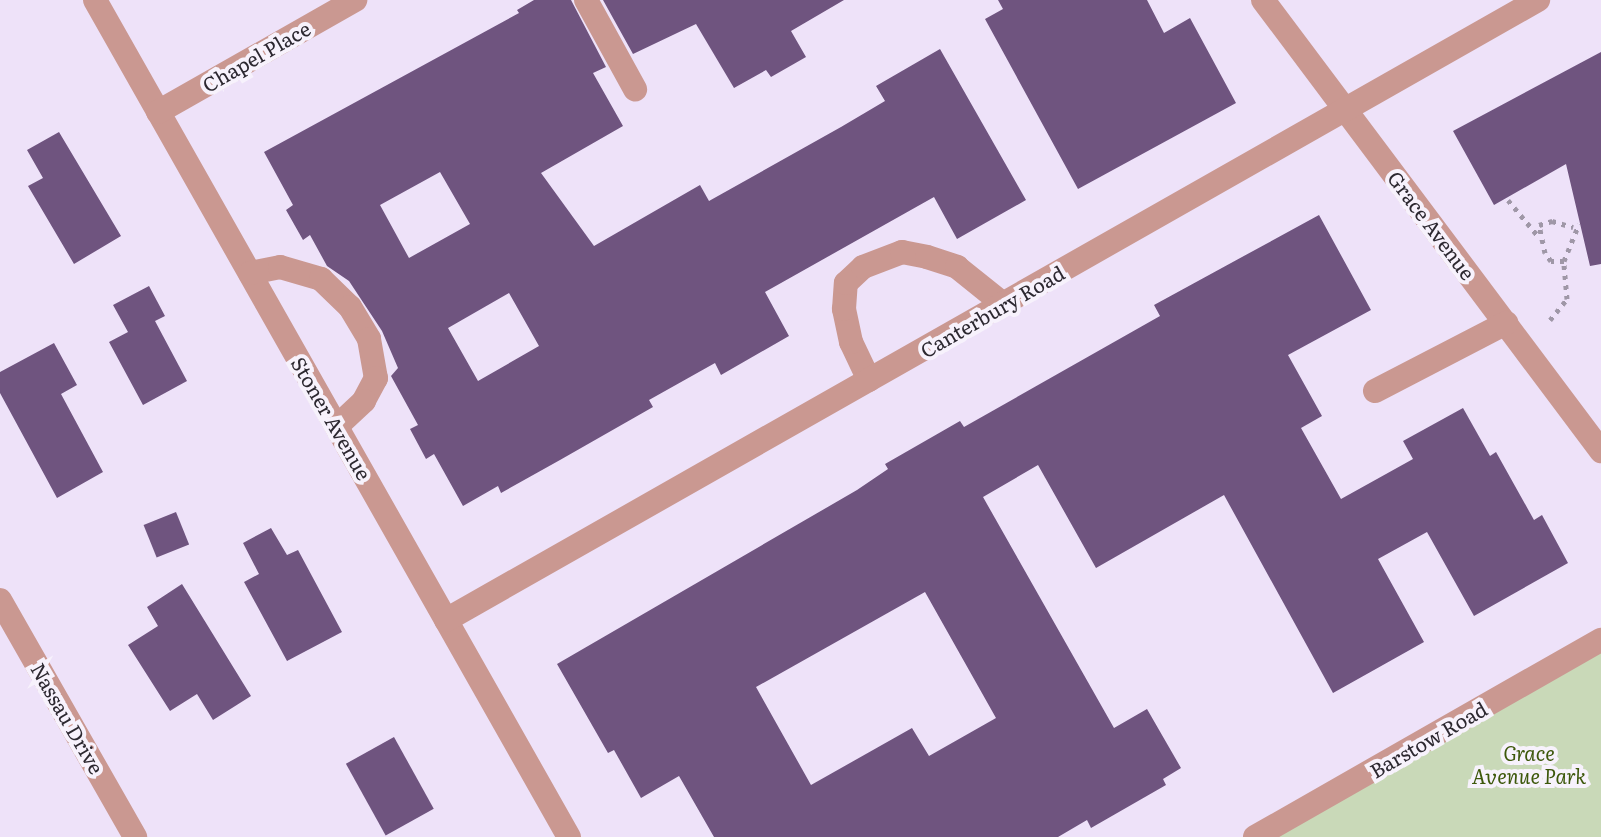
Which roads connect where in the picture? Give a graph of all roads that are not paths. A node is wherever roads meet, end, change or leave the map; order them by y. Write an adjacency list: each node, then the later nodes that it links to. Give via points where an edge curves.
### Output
1 (95, 0): 8 (street, Stoner Avenue)
2 (355, 0): 8 (street, Chapel Place)
3 (586, 0): 6 (street)
4 (1263, 0): 7 (street, Grace Avenue)
5 (1538, 0): 7 (street, Canterbury Road)
6 (635, 89)
7 (1346, 110): 10 (street, Canterbury Road); 11 (street, Grace Avenue)
8 (158, 112): 9 (street, Stoner Avenue)
9 (250, 273): 14 (street, Stoner Avenue); 14 (street, via 280,267 321,279 350,307 369,339 376,378 364,401)
10 (1003, 304): 12 (street, Canterbury Road); 12 (street, via 957,267 927,257 902,252 863,267 846,283 844,309 851,342)
11 (1506, 323): 13 (street); 15 (street, Grace Avenue)
12 (869, 380): 17 (street, Canterbury Road)
13 (1375, 391)
14 (337, 426): 17 (street, Stoner Avenue)
15 (1601, 451)
16 (0, 600): 19 (street, Nassau Drive)
17 (446, 620): 20 (street, Stoner Avenue)
18 (1601, 640): 21 (street, Barstow Road)
19 (135, 837)
20 (569, 837)
21 (1255, 837)

